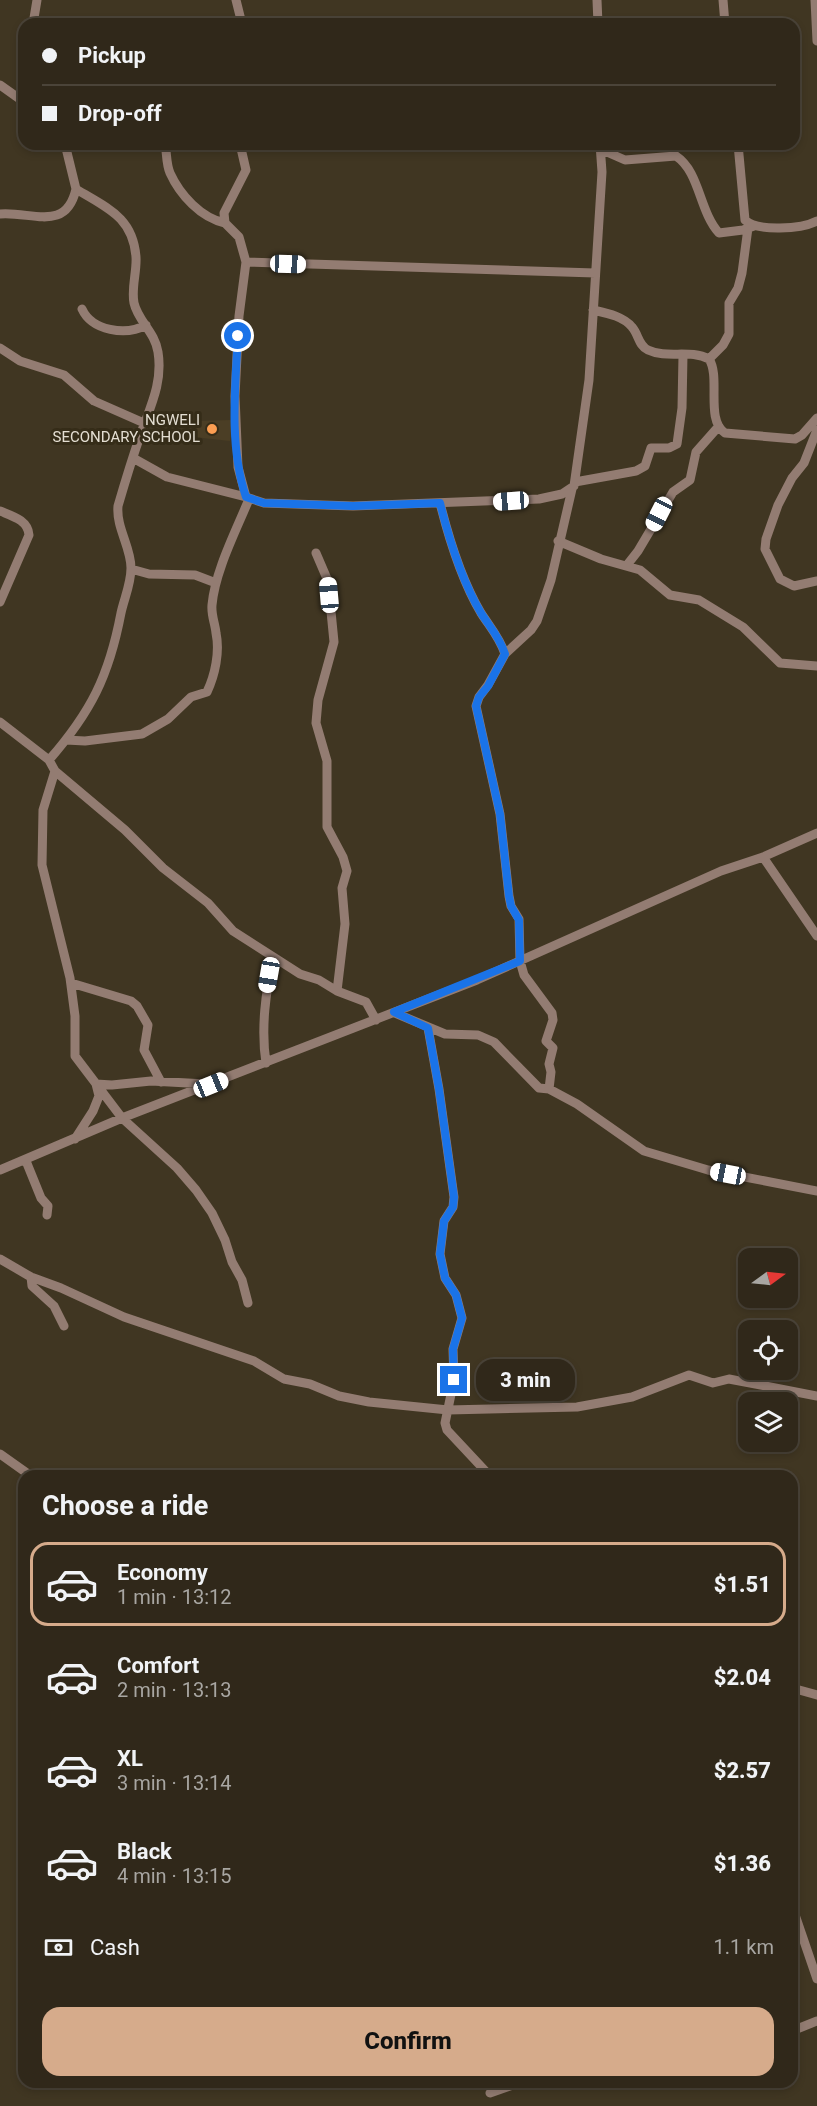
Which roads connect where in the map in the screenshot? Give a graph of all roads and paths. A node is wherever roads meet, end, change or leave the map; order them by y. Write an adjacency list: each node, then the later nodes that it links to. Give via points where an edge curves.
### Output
1 (37, 0): 6 (street)
2 (236, 0): 7 (street)
3 (597, 0): 8 (street)
4 (723, 0): 9 (street)
5 (815, 0): 10 (street)
6 (34, 18)
7 (240, 18)
8 (598, 18)
9 (724, 18)
10 (817, 41)
11 (0, 85): 12 (street)
12 (18, 98)
13 (66, 150): 19 (street)
14 (166, 150): 22 (street, via 169,171 192,205)
15 (241, 150): 22 (street, via 246,170 224,213)
16 (600, 150): 25 (street)
17 (607, 150): 23 (street, via 625,160 676,156 687,165 716,231)
18 (738, 150): 23 (street, via 743,215)
19 (76, 189): 20 (street, via 66,211 55,215 44,218); 28 (street, via 116,213 130,229 136,257 133,300)
20 (0, 214)
21 (817, 222): 23 (street)
22 (225, 223): 24 (street, via 238,237)
23 (751, 227): 31 (street, via 738,288 729,303 729,334)
24 (246, 262): 25 (street); 38 (street, via 235,396 238,467)
25 (595, 273): 27 (street)
26 (82, 309): 28 (street, via 89,320 116,331)
27 (593, 309): 30 (street, via 626,322 648,349); 37 (street, via 586,414)
28 (146, 325): 33 (street, via 158,351 159,378)
29 (0, 348): 33 (street, via 20,361 64,375 94,402)
30 (683, 355): 31 (street); 37 (street, via 682,408 676,444 651,448 645,466 636,471)
31 (709, 359): 34 (street)
32 (817, 418): 34 (street, via 795,439 725,433)
33 (144, 423): 36 (street)
34 (719, 426): 43 (street, via 696,452 690,480 673,492)
35 (817, 430): 45 (street, via 804,463 778,505 764,545 780,579 794,586)
36 (133, 458): 38 (street, via 167,477); 44 (street, via 117,515)
37 (573, 485): 39 (street, via 555,497); 41 (street)
38 (247, 498): 39 (street, via 264,503 353,506); 46 (street)
39 (440, 503): 48 (street, via 467,582)
40 (0, 511): 47 (street, via 24,523 29,535)
41 (558, 541): 43 (street); 48 (street, via 551,580 537,621)
42 (316, 553): 60 (street, via 328,581 334,639 316,723 327,761 327,827 347,871 342,888 345,924)
43 (627, 565): 49 (street, via 649,576 670,595 699,600 743,627 780,663)
44 (131, 569): 46 (street, via 149,574 195,575); 51 (street, via 113,653 93,700)
45 (817, 581)
46 (216, 582): 51 (street, via 212,621 217,634 216,660 207,692 191,698 168,719 142,734)
47 (0, 602)
48 (505, 654): 58 (street, via 476,706 500,814 511,906 519,920)
49 (817, 666)
50 (0, 722): 52 (street)
51 (66, 740): 52 (street)
52 (49, 760): 53 (street)
53 (55, 771): 57 (street, via 208,903 233,931); 59 (street, via 43,810 42,865)
54 (817, 833): 55 (street)
55 (763, 857): 56 (street); 58 (street, via 712,875)
56 (817, 936)
57 (273, 959): 60 (street); 64 (street, via 267,989)
58 (520, 961): 61 (street); 68 (street, via 526,980 552,1013 546,1041 553,1048)
59 (71, 984): 65 (street, via 137,1006 148,1028 144,1050); 66 (street, via 75,1056)
60 (338, 992): 62 (street, via 366,1002)
61 (394, 1012): 62 (street); 63 (street)
62 (376, 1020): 64 (street)
63 (428, 1028): 68 (street, via 452,1036 478,1035 494,1042 535,1085); 80 (street, via 454,1197 444,1221 441,1265 462,1318 453,1349 454,1380)
64 (266, 1063): 67 (street)
65 (161, 1082): 66 (street); 67 (street)
66 (96, 1084): 69 (street); 70 (street, via 99,1096)
67 (211, 1085): 69 (street)
68 (549, 1089): 73 (street, via 644,1151 708,1170)
69 (122, 1118): 70 (street); 77 (street, via 177,1168 212,1213)
70 (75, 1139): 71 (street)
71 (26, 1161): 72 (street); 74 (street, via 48,1206)
72 (0, 1170)
73 (817, 1191)
74 (47, 1215)
75 (0, 1259): 76 (street)
76 (31, 1277): 78 (street, via 33,1286 54,1306); 80 (street, via 124,1317 254,1361 284,1379 360,1401)
77 (248, 1303)
78 (64, 1326)
79 (817, 1396): 80 (street, via 729,1379 713,1383 689,1375 633,1397 577,1407)
80 (448, 1410): 83 (street, via 447,1430)
81 (0, 1454): 82 (street)
82 (21, 1470)
83 (484, 1470)
84 (798, 1690): 85 (street)
85 (817, 1695)
86 (798, 1924): 87 (street)
87 (817, 1979)
88 (817, 2021): 89 (street)
89 (798, 2029)
90 (504, 2088): 91 (street)
91 (490, 2093)

